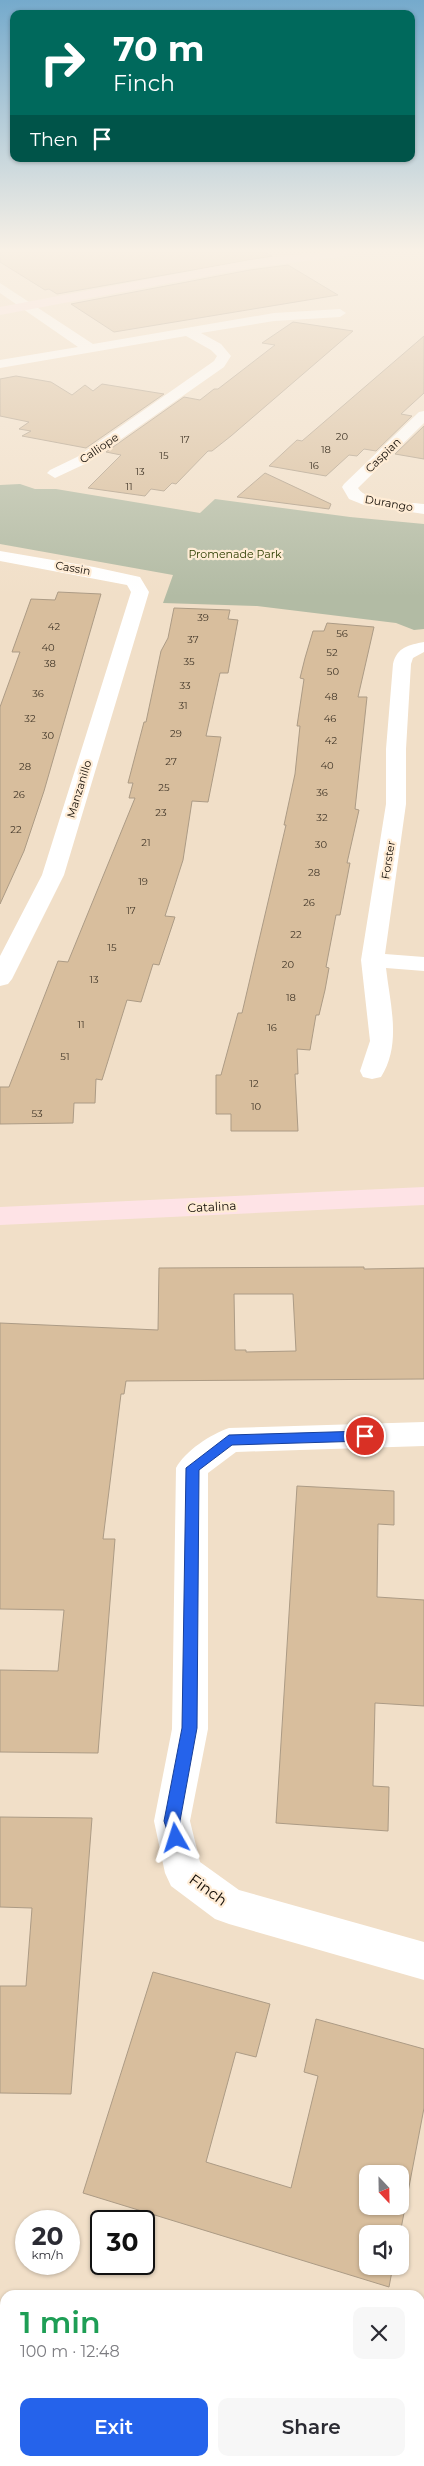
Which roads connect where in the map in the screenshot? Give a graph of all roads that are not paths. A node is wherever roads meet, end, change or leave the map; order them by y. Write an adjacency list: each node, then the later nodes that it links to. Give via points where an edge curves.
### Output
1 (215, 367): 3 (street, Calliope, via 82,460)
2 (424, 415): 4 (street, Caspian, via 350,487)
3 (55, 473)
4 (355, 496): 5 (street, Durango, via 370,502)
5 (424, 509)
6 (0, 556): 7 (street, Cassin, via 134,582)
7 (140, 592): 11 (street, Manzanillo, via 53,875)
8 (418, 648): 9 (street, Forster, via 404,656 402,664 396,804)
9 (373, 960): 10 (street); 12 (street, Forster, via 382,1041)
10 (424, 964)
11 (0, 979)
12 (372, 1071)
13 (424, 1196): 14 (street, Catalina)
14 (0, 1216)
15 (424, 1434): 16 (street, Finch, via 229,1440 192,1468 190,1728 172,1821 184,1873 229,1906)
16 (424, 1961)

